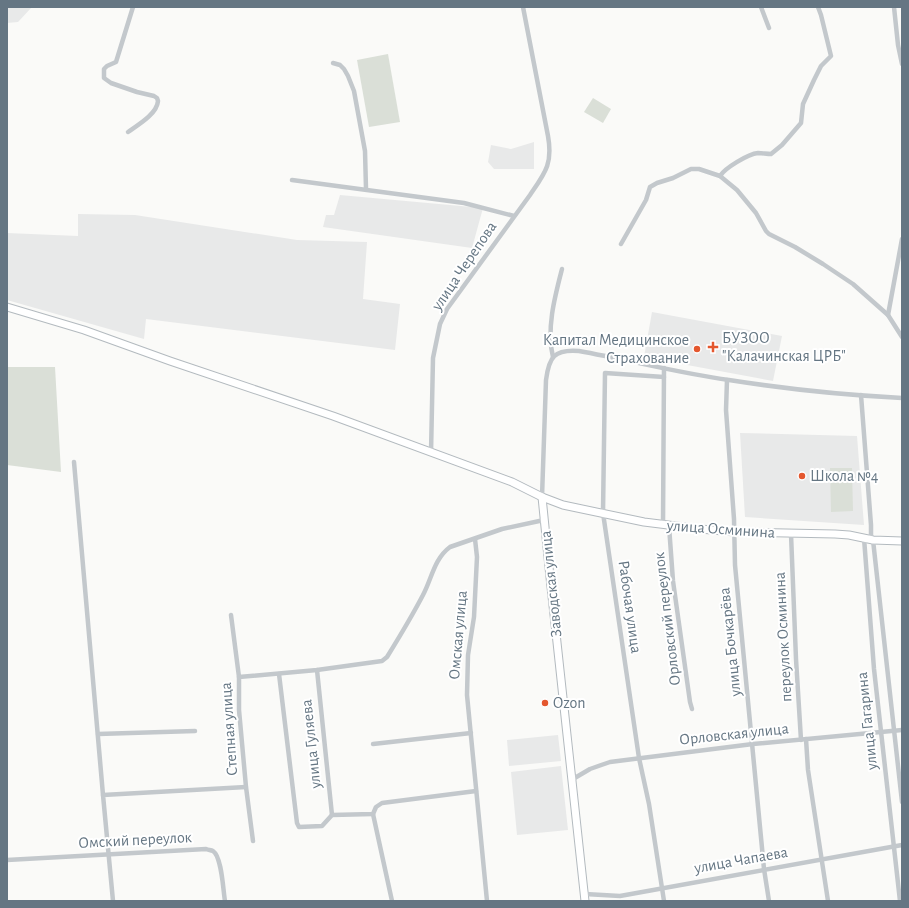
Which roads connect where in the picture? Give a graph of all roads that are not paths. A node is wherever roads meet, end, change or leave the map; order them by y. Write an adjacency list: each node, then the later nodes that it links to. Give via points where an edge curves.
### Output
1 (133, 7): 9 (street, via 116,62 104,69 104,78 154,96 158,102 150,115)
2 (523, 7): 13 (street, улица Черепова, via 550,154 542,177)
3 (762, 7): 6 (street)
4 (818, 7): 10 (street, via 830,56 821,66 803,104 801,123 771,154 757,153 738,162)
5 (894, 7): 8 (street)
6 (769, 28)
7 (333, 63): 12 (street, via 344,69 354,91 365,151)
8 (902, 64)
9 (128, 132)
10 (720, 176): 15 (street, via 691,169 653,184); 18 (street, via 737,190 769,234 853,284)
11 (292, 180): 12 (street, улица Черепова)
12 (366, 189): 13 (street, улица Черепова, via 464,203)
13 (514, 216): 26 (street, улица Черепова, via 447,309 440,324 433,358)
14 (902, 239): 18 (street)
15 (621, 244)
16 (562, 269): 20 (street, Заводская улица, via 552,315)
17 (7, 307): 26 (street, улица Осминина, via 84,330)
18 (888, 315): 19 (street)
19 (902, 337)
20 (552, 357): 21 (street, via 568,350 579,351); 28 (street, Заводская улица, via 546,380)
21 (664, 368): 22 (street, Орловский переулок); 23 (street)
22 (664, 377): 29 (street, Рабочая улица, via 605,373); 31 (street, Орловский переулок)
23 (727, 380): 24 (street); 32 (street, улица Бочкарёва, via 726,410)
24 (861, 395): 25 (street); 35 (street, улица Гагарина, via 871,525)
25 (902, 398)
26 (431, 453): 28 (street, улица Осминина, via 512,482)
27 (74, 462): 47 (street)
28 (542, 497): 29 (street, улица Осминина, via 563,505); 30 (street, Заводская улица)
29 (603, 513): 31 (street, улица Осминина); 51 (street, Рабочая улица)
30 (544, 520): 34 (street, via 502,529); 52 (street, Заводская улица)
31 (666, 525): 32 (street, улица Осминина); 41 (street, Орловский переулок)
32 (734, 532): 33 (street, улица Осминина); 50 (street, улица Бочкарёва)
33 (791, 534): 35 (street, улица Осминина, via 835,534); 48 (street, переулок Осминина)
34 (475, 539): 38 (street, via 450,547 442,553 423,596 387,657 382,661); 46 (street, Омская улица, via 477,557 474,617 467,675)
35 (869, 539): 36 (street, улица Осминина); 44 (street, улица Гагарина); 45 (street, улица Гагарина, via 874,662)
36 (902, 541)
37 (231, 615): 40 (street, Степная улица)
38 (317, 670): 39 (street); 58 (street, улица Гуляева)
39 (279, 674): 40 (street); 58 (street, via 298,823 300,827 322,826)
40 (239, 677): 53 (street, Степная улица, via 239,710)
41 (692, 709)
42 (902, 730): 44 (street, Орловская улица)
43 (195, 731): 47 (street)
44 (894, 731): 45 (street, Орловская улица); 56 (street, улица Гагарина)
45 (881, 732): 48 (street, Орловская улица); 61 (street, улица Гагарина)
46 (471, 733): 49 (street); 54 (street, Омская улица)
47 (98, 734): 55 (street)
48 (803, 739): 50 (street, Орловская улица); 63 (street, переулок Осминина)
49 (373, 744)
50 (753, 744): 51 (street, Орловская улица); 65 (street, улица Бочкарёва)
51 (639, 758): 52 (street, Орловская улица, via 610,762); 66 (street, Рабочая улица)
52 (572, 779): 67 (street, Заводская улица)
53 (246, 787): 55 (street); 59 (street, Степная улица)
54 (476, 792): 57 (street, via 382,803 376,807); 71 (street, Омская улица)
55 (103, 795): 62 (street)
56 (902, 802)
57 (373, 814): 58 (street); 70 (street)
58 (332, 815)
59 (253, 841)
60 (902, 845): 61 (street, улица Чапаева)
61 (893, 846): 63 (street, улица Чапаева); 75 (street, улица Гагарина)
62 (108, 855): 64 (street, Омский переулок); 68 (street); 69 (street, Омский переулок, via 206,849 213,851 220,862)
63 (822, 859): 65 (street, улица Чапаева); 74 (street, переулок Осминина)
64 (7, 860)
65 (764, 869): 66 (street, улица Чапаева); 73 (street, улица Бочкарёва)
66 (662, 887): 67 (street, улица Чапаева, via 620,896); 72 (street, Рабочая улица)
67 (585, 898)
68 (113, 901)
69 (225, 901)
70 (392, 901)
71 (487, 901)
72 (664, 901)
73 (769, 901)
74 (828, 901)
75 (900, 901)

